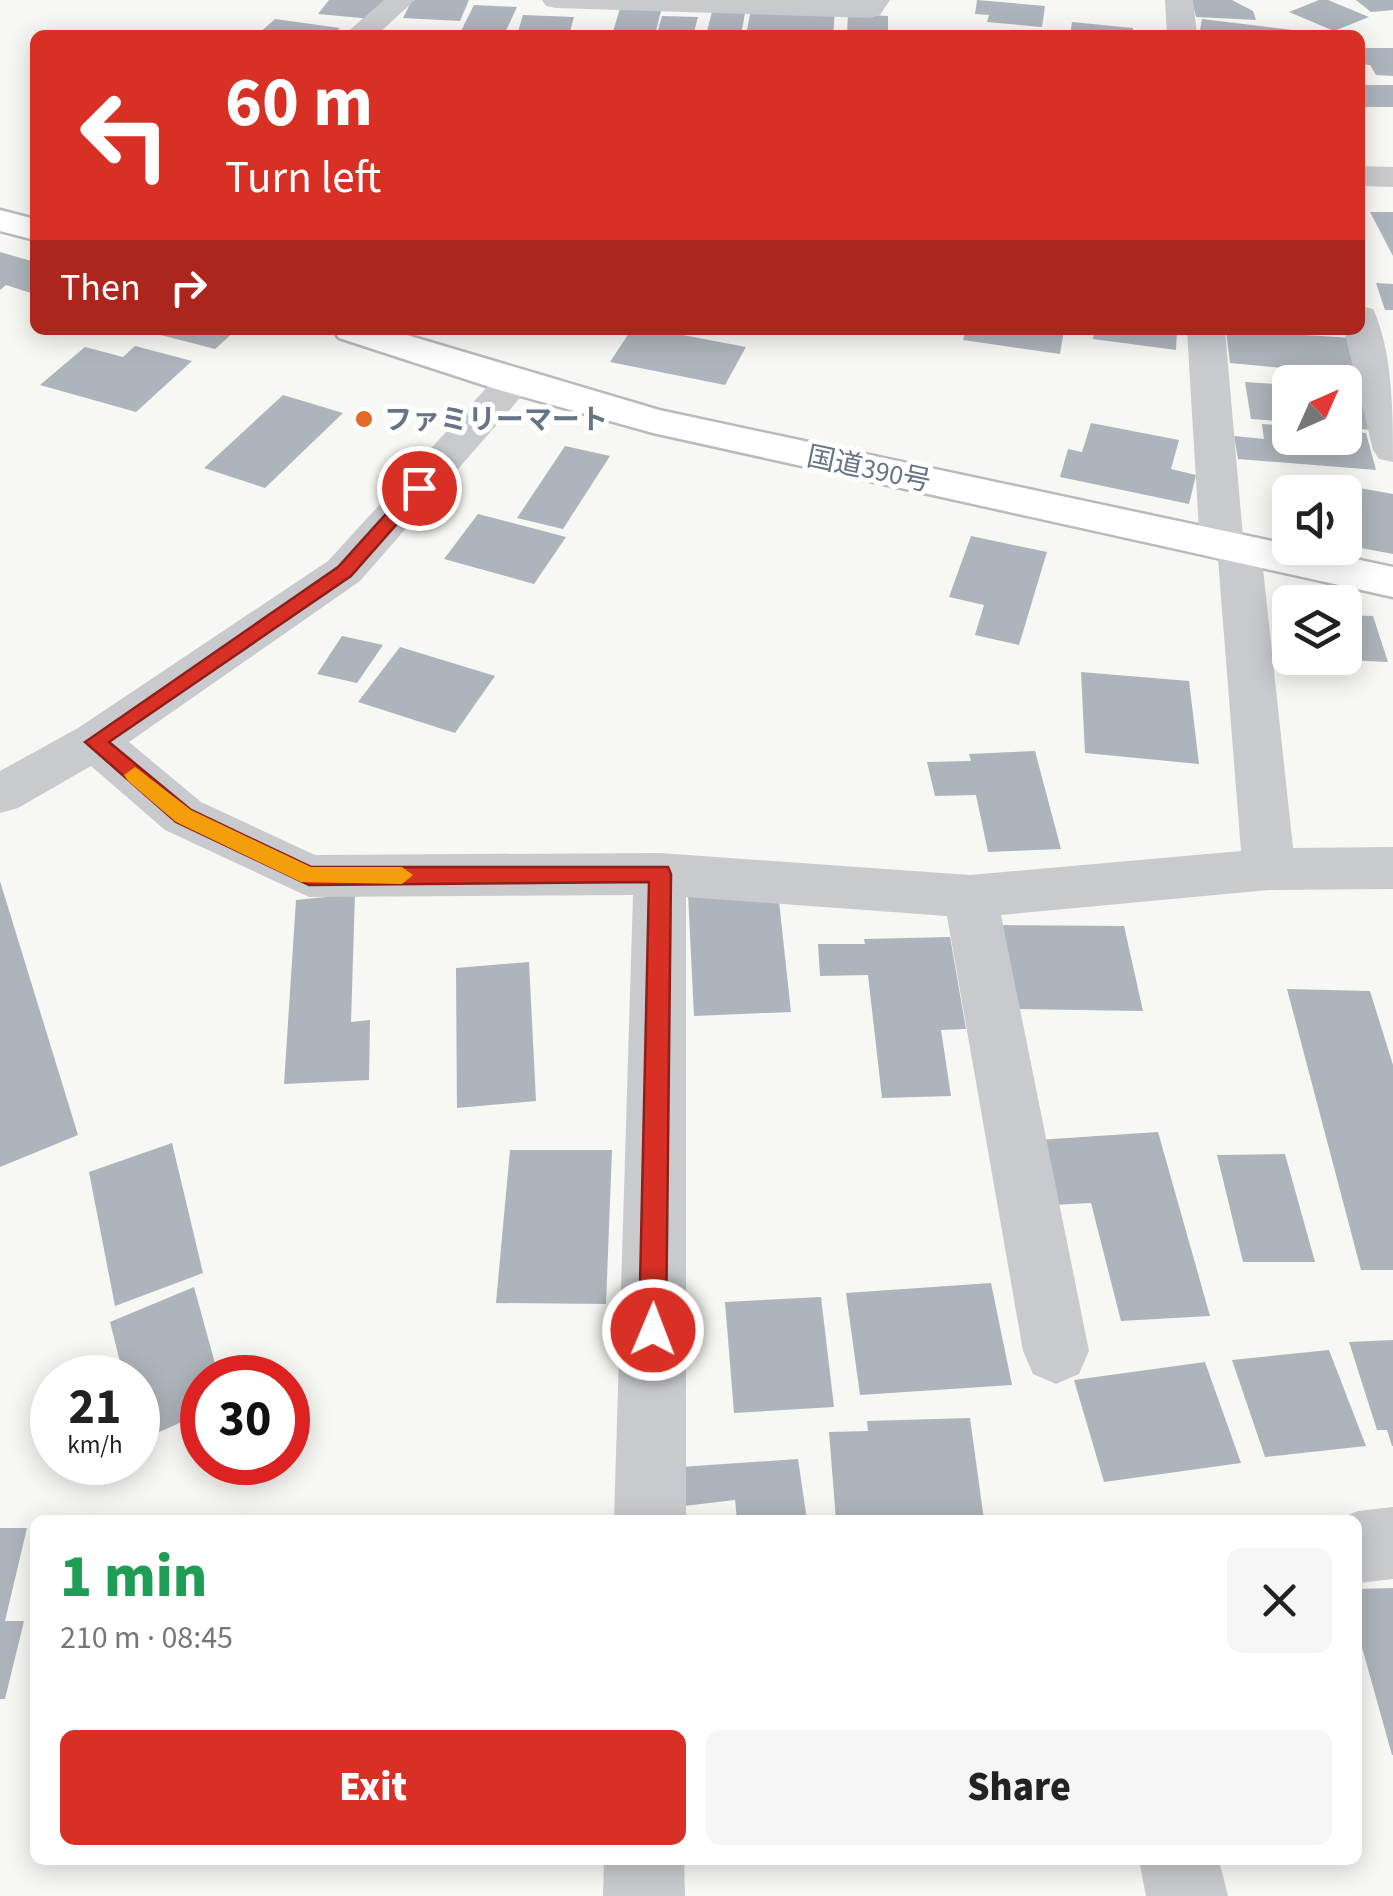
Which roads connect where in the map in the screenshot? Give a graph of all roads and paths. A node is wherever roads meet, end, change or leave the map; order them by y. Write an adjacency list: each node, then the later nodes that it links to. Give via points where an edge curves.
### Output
1 (400, 0): 5 (street)
2 (556, 0): 3 (street, via 870,9)
3 (876, 0)
4 (1178, 0): 6 (street)
5 (366, 30)
6 (1181, 30)
7 (1365, 176): 8 (street)
8 (1393, 178)
9 (0, 220): 10 (highway)
10 (30, 229)
11 (367, 335): 14 (highway, 国道390号)
12 (1207, 335): 16 (street)
13 (1365, 335): 15 (street)
14 (513, 382): 16 (highway, 国道390号, via 652,421); 18 (street, via 344,571)
15 (1393, 450)
16 (1230, 548): 17 (highway, 国道390号); 21 (street)
17 (1393, 582)
18 (95, 742): 19 (street); 22 (street, via 183,816 309,876)
19 (0, 794)
20 (1393, 868): 21 (street)
21 (1269, 870): 23 (street)
22 (660, 874): 23 (street); 25 (street)
23 (970, 896): 24 (street)
24 (1056, 1351)
25 (650, 1515)
26 (1393, 1542): 27 (street)
27 (1362, 1546)
28 (1180, 1865): 29 (street)
29 (1187, 1896)

